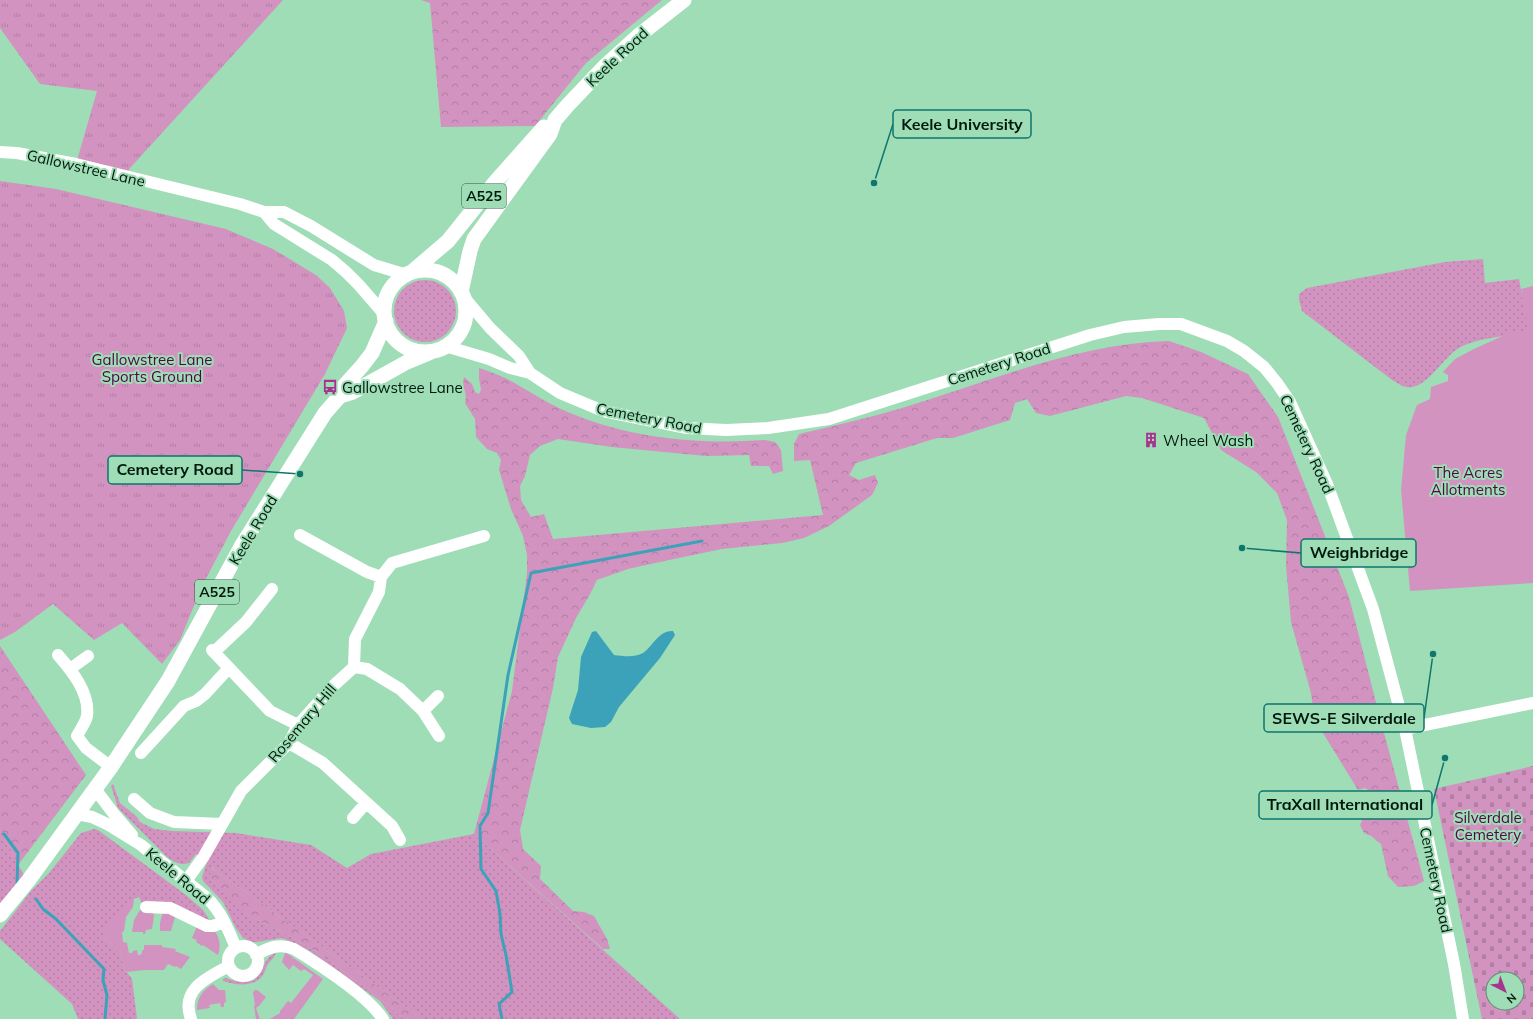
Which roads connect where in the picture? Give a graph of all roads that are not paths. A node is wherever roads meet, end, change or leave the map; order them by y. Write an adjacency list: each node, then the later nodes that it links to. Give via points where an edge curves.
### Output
1 (684, 0): 2 (main road, Keele Road / A525, via 606,65)
2 (555, 120): 5 (main road, Keele Road / A525, via 542,128 448,241); 6 (main road, Keele Road / A525, via 550,134 474,239)
3 (0, 152): 4 (street, Gallowstree Lane, via 76,164)
4 (264, 212): 5 (street, Gallowstree Lane, via 284,212 374,265); 7 (street, Gallowstree Lane, via 274,224 332,260 346,272)
5 (410, 273): 6 (main road, via 427,270 442,274 455,283); 7 (main road, via 398,280 389,292)
6 (462, 294): 8 (main road, via 465,320 458,335); 9 (street, Cemetery Road, via 495,333 519,356)
7 (385, 318): 8 (main road, via 389,330 406,347 422,351); 10 (main road, Keele Road / A525, via 372,353 344,386)
8 (442, 348): 9 (street, Cemetery Road, via 490,359); 10 (main road, Keele Road / A525, via 407,362 353,392)
9 (530, 374): 24 (street, Cemetery Road, via 560,393 603,411 687,428 761,429 829,419 1090,335 1124,327 1181,324 1227,340 1264,367 1290,402 1327,484 1373,609)
10 (340, 396): 28 (main road, Keele Road / A525, via 325,413 242,545 168,681)
11 (300, 535): 13 (street, via 367,572)
12 (484, 536): 13 (street, via 392,563)
13 (381, 577): 17 (street, via 379,592 355,639)
14 (272, 589): 18 (street, via 246,622 213,651)
15 (58, 655): 19 (street)
16 (88, 656): 19 (street)
17 (354, 667): 22 (street, via 367,669 400,689); 23 (street, Rosemary Hill)
18 (229, 668): 23 (street, via 270,711); 27 (street, via 205,694 184,706)
19 (70, 669): 28 (street, via 86,702 87,716 77,736 86,748)
20 (438, 696): 22 (street)
21 (1533, 703): 24 (street)
22 (423, 711): 25 (street)
23 (298, 725): 26 (street, Rosemary Hill)
24 (1405, 729): 46 (street, Cemetery Road)
25 (439, 736)
26 (289, 743): 30 (street, via 323,763); 34 (street, Rosemary Hill, via 241,791)
27 (141, 753)
28 (111, 767): 29 (main road, Keele Road / A525)
29 (95, 789): 32 (main road, Keele Road / A525); 36 (street, Keele Road)
30 (366, 803): 33 (street); 35 (street, via 392,826)
31 (138, 807): 34 (street, via 174,822)
32 (77, 814): 36 (street, Keele Road, via 107,824); 39 (main road, Keele Road / A525)
33 (353, 818)
34 (222, 824): 37 (street, Rosemary Hill)
35 (400, 840)
36 (141, 846): 37 (street, Keele Road)
37 (186, 882): 40 (street, Keele Road, via 212,903)
38 (146, 907): 40 (street, via 170,908 207,926)
39 (0, 915)
40 (224, 922): 41 (street, Keele Road)
41 (236, 948): 42 (street, via 249,948); 43 (street, via 230,954)
42 (256, 955): 43 (street, via 257,964 248,975 239,976 231,971); 45 (street, via 280,945 294,949 356,992 375,1008)
43 (229, 966): 44 (street, via 197,985 189,1002)
44 (191, 1019)
45 (383, 1019)
46 (1463, 1019)

